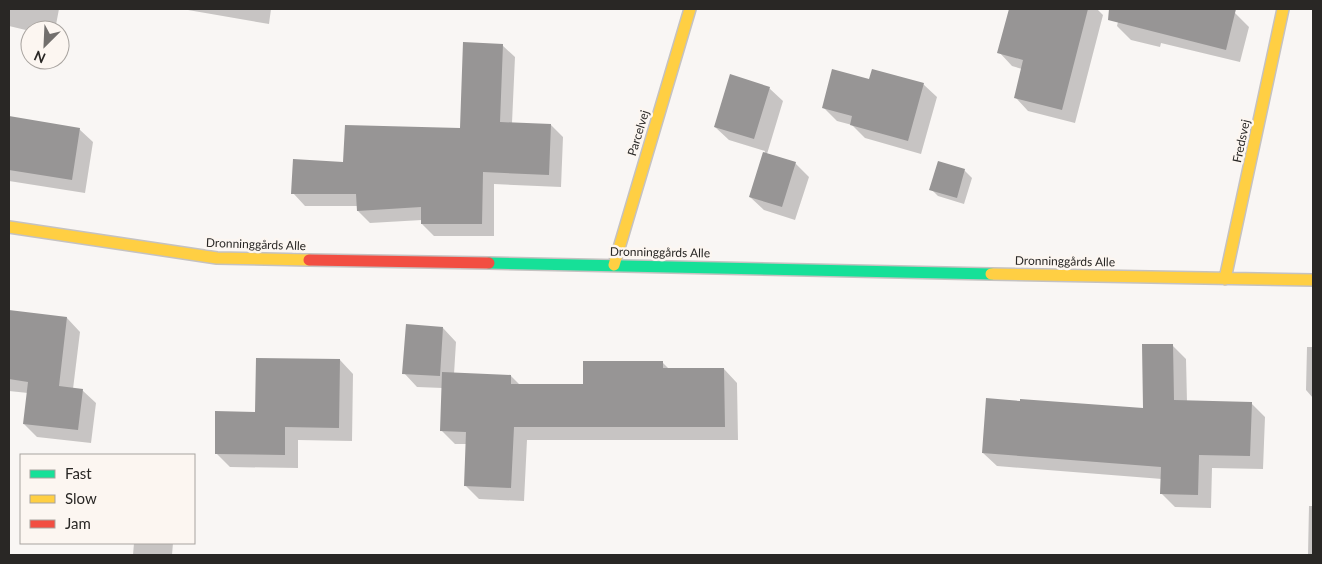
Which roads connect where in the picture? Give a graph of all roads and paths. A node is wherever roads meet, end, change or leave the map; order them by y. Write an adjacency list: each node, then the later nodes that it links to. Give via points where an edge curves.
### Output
1 (690, 9): 4 (street, Parcelvej)
2 (1283, 9): 5 (street, Fredsvej)
3 (9, 227): 4 (street, Dronninggårds Alle, via 216,258)
4 (614, 265): 5 (street, Dronninggårds Alle)
5 (1225, 279): 6 (street, Dronninggårds Alle)
6 (1313, 280)

